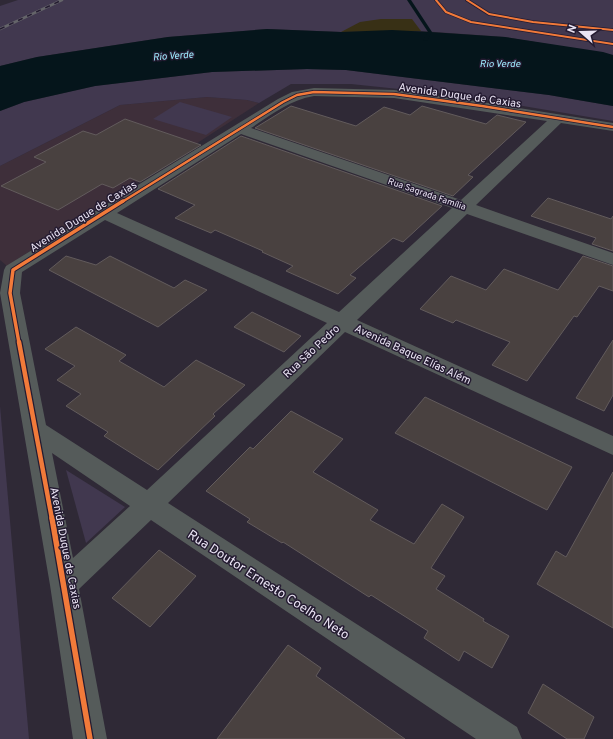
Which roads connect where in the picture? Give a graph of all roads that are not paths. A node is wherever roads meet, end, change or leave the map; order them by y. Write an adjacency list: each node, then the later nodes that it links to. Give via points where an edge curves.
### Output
1 (558, 118): 2 (street, Avenida Duque de Caxias); 3 (street, Avenida Duque de Caxias, via 394,94 314,92 296,95); 4 (street, Rua São Pedro)
2 (613, 127)
3 (240, 129): 4 (street, Rua Sagrada Família); 5 (street, Avenida Duque de Caxias)
4 (464, 207): 6 (street, Rua Sagrada Família); 7 (street, Rua São Pedro)
5 (104, 213): 7 (street, Avenida Baque Elías Além); 8 (street, Avenida Duque de Caxias, via 13,270 10,293)
6 (613, 259)
7 (342, 322): 9 (street, Avenida Baque Elías Além); 10 (street, Rua São Pedro)
8 (34, 429): 10 (street, Rua Doutor Ernesto Coelho Neto); 11 (street, Avenida Duque de Caxias)
9 (613, 446)
10 (149, 505): 11 (street, Rua São Pedro); 13 (street, Rua Doutor Ernesto Coelho Neto)
11 (64, 585): 12 (street, Avenida Duque de Caxias)
12 (90, 739)
13 (505, 739)

